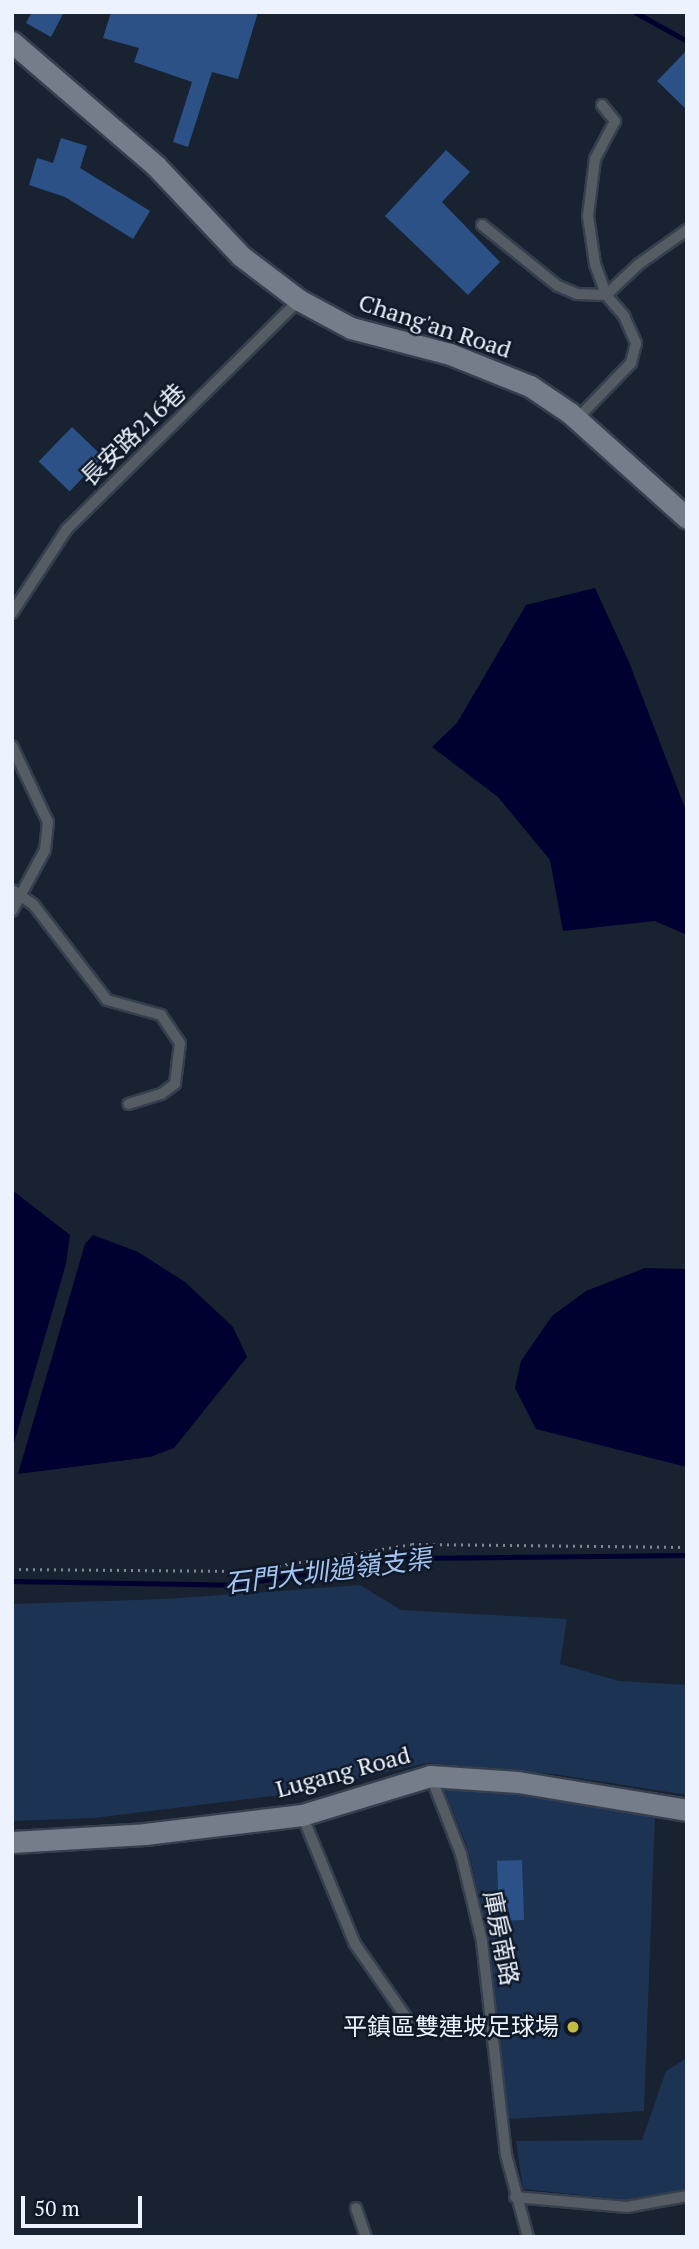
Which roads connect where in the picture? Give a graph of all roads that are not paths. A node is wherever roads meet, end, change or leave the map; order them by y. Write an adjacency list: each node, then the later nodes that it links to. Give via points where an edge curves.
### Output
1 (12, 41): 6 (street, Chang'an Road, via 156,166 241,256)
2 (602, 105): 5 (lane, via 615,121 596,159 588,216 595,264)
3 (482, 225): 5 (lane, via 558,286 577,294)
4 (687, 230): 5 (lane, via 639,264)
5 (606, 295): 7 (lane, via 624,316 636,343 631,363)
6 (299, 300): 7 (street, Chang'an Road, via 351,328 450,354 530,386); 9 (lane, 長安路216巷, via 67,529)
7 (576, 419): 8 (street, Chang'an Road)
8 (687, 518)
9 (12, 614)
10 (12, 746): 11 (lane, via 48,822 45,850)
11 (17, 893): 12 (lane); 13 (lane, via 40,913 107,1000 161,1014 180,1043 175,1084 161,1094)
12 (12, 911)
13 (129, 1104)
14 (430, 1776): 15 (street, Lugang Road, via 518,1782); 16 (street, Lugang Road); 20 (lane, 庫房南路, via 461,1854 482,1941)
15 (687, 1810)
16 (302, 1815): 17 (street, Lugang Road, via 145,1834); 18 (lane, via 355,1944)
17 (12, 1842)
18 (408, 2020)
19 (687, 2196): 20 (lane, via 627,2207)
20 (515, 2197): 23 (lane, 庫房南路)
21 (356, 2208): 22 (lane)
22 (366, 2237)
23 (528, 2237)

